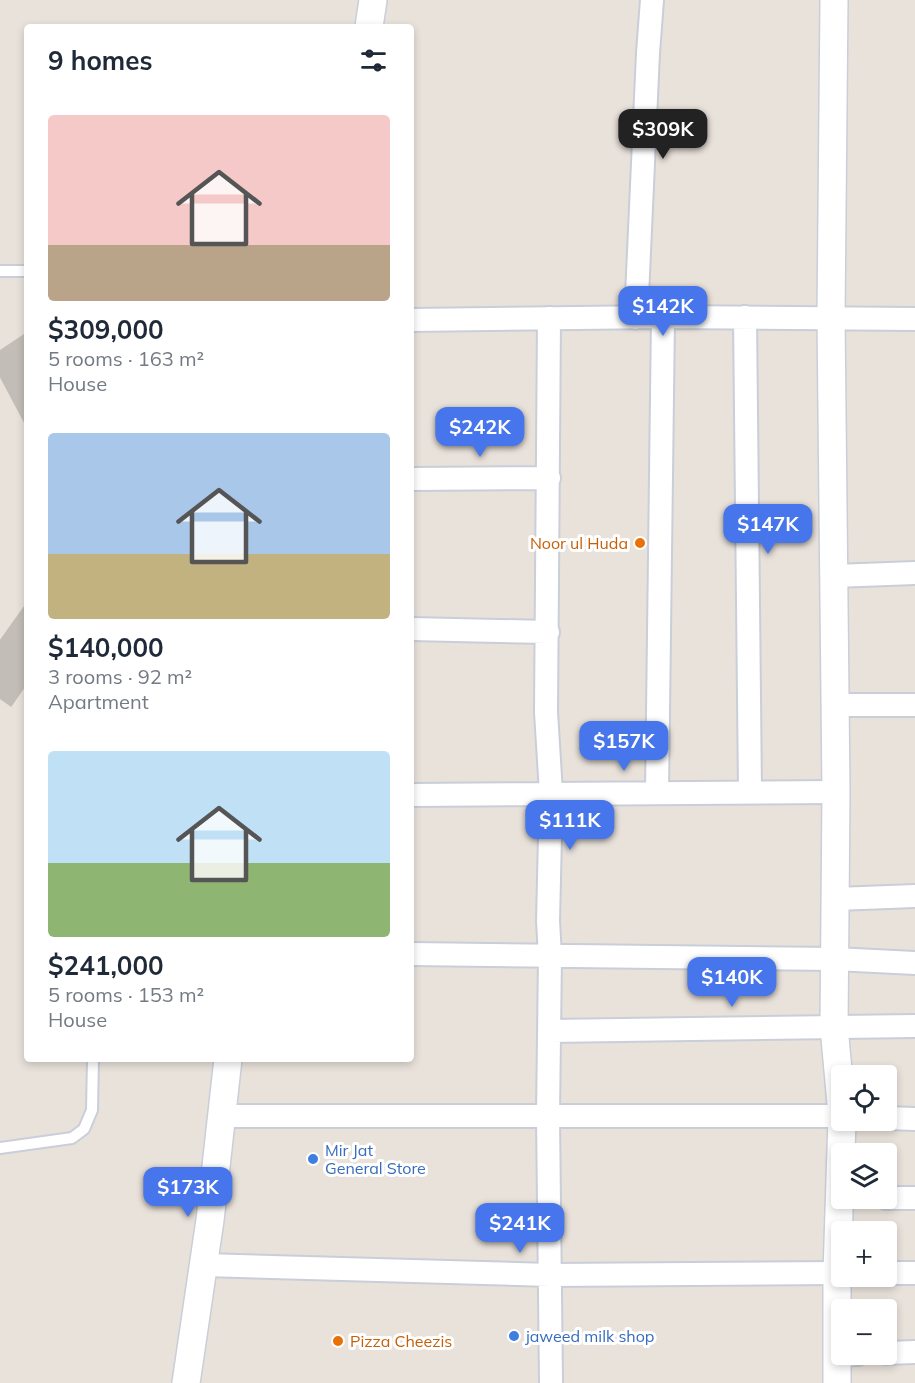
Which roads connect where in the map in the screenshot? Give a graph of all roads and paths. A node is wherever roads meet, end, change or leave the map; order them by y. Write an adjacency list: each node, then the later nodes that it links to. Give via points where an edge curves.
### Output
1 (373, 0): 4 (street)
2 (652, 0): 11 (street)
3 (834, 0): 9 (street)
4 (369, 24)
5 (0, 271): 6 (lane)
6 (24, 271)
7 (663, 317): 8 (street); 11 (street); 22 (street)
8 (745, 317): 9 (street); 23 (street)
9 (831, 317): 12 (street); 17 (street)
10 (549, 318): 11 (street); 13 (street); 14 (street)
11 (636, 318)
12 (915, 319)
13 (414, 320)
14 (549, 478): 15 (street); 19 (street)
15 (414, 479)
16 (915, 573): 17 (street)
17 (834, 576): 20 (street)
18 (414, 629): 19 (street)
19 (548, 632): 25 (street, via 546,712)
20 (836, 705): 21 (street); 24 (street)
21 (915, 705)
22 (657, 792): 23 (street); 25 (street)
23 (750, 792): 24 (street)
24 (836, 792): 28 (street)
25 (551, 793): 26 (street); 30 (street)
26 (414, 795)
27 (915, 896): 28 (street)
28 (836, 899): 31 (street)
29 (414, 954): 30 (street)
30 (550, 956): 31 (street); 35 (street)
31 (835, 959): 32 (street); 34 (street)
32 (915, 963)
33 (915, 1026): 34 (street)
34 (834, 1027): 35 (street); 38 (street)
35 (550, 1031): 40 (street)
36 (93, 1062): 44 (lane, via 92,1110 84,1130 72,1138)
37 (228, 1062): 39 (street)
38 (837, 1065)
39 (222, 1116): 40 (street); 47 (street)
40 (548, 1116): 41 (street); 51 (street)
41 (831, 1117)
42 (897, 1118): 43 (street)
43 (915, 1119)
44 (0, 1148)
45 (897, 1198): 46 (street)
46 (915, 1198)
47 (204, 1265): 51 (street); 55 (street)
48 (831, 1273): 51 (street)
49 (897, 1273): 50 (street)
50 (915, 1273)
51 (550, 1275): 56 (street)
52 (915, 1352): 53 (street)
53 (897, 1353)
54 (844, 1365): 57 (street)
55 (186, 1383)
56 (551, 1383)
57 (837, 1383)

